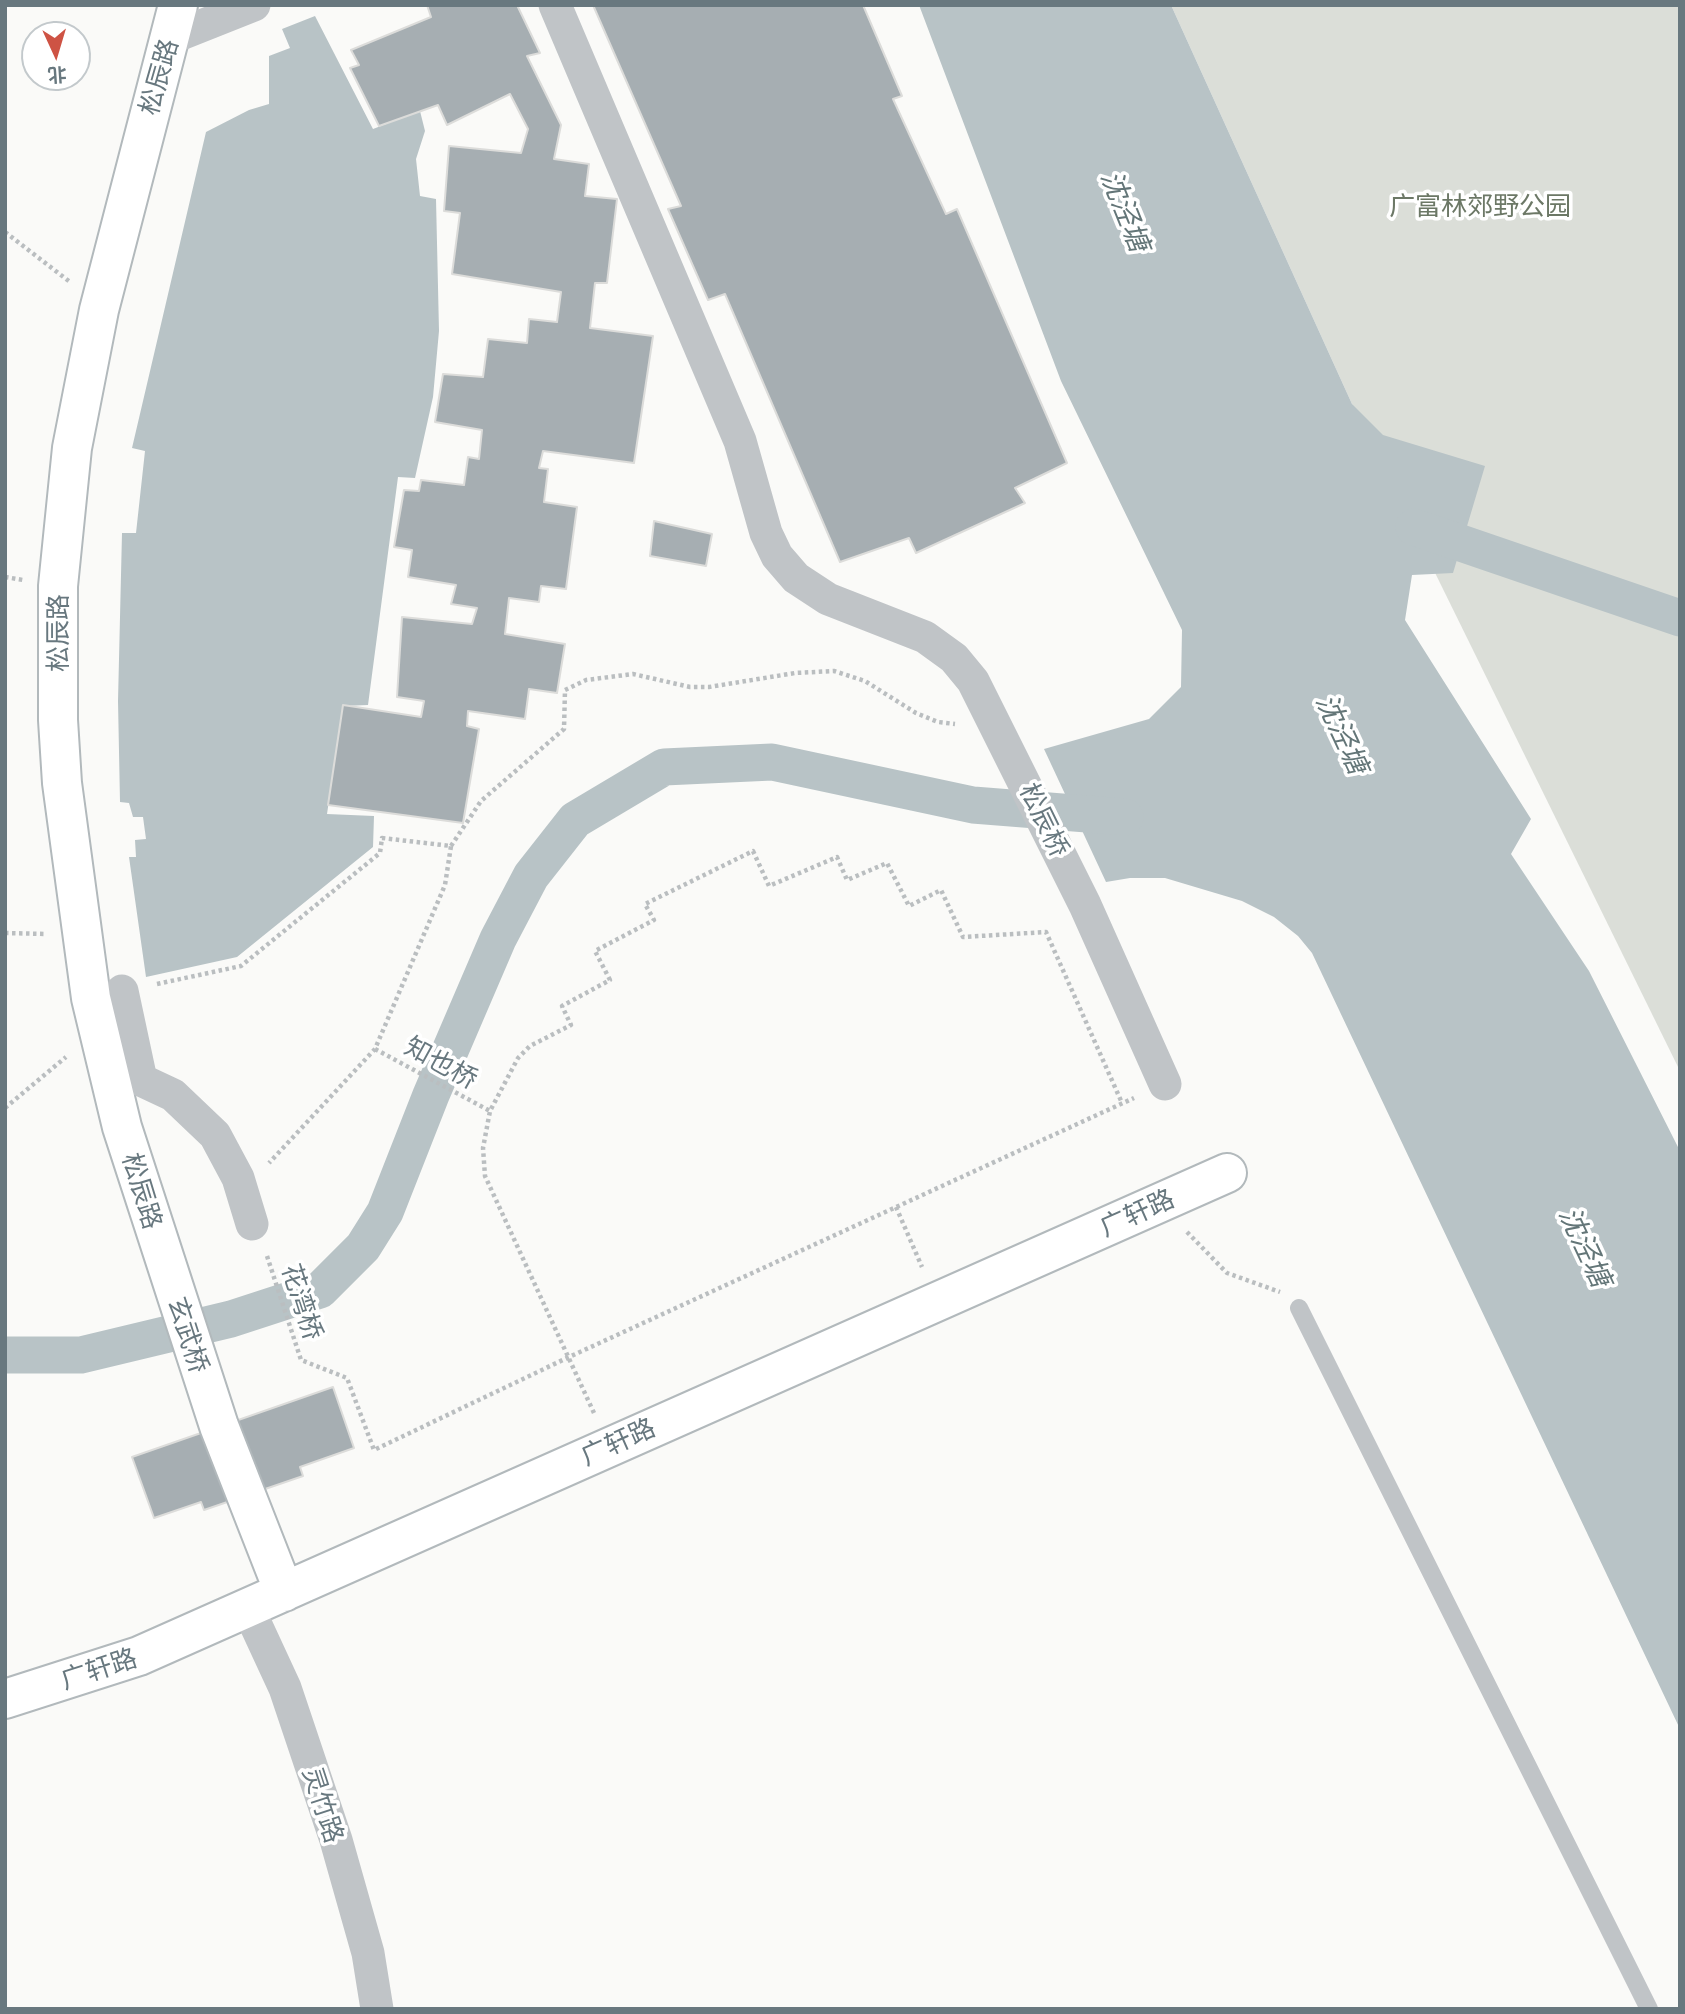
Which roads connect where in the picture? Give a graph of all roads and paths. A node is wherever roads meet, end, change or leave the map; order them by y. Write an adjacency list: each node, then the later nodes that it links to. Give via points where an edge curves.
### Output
1 (254, 5): 3 (street)
2 (555, 5): 6 (street, 松辰桥, via 740,441 776,556 796,578 828,599 925,637 954,658 974,681)
3 (175, 22): 5 (street, 松辰路)
4 (5, 232): 5 (path)
5 (100, 307): 9 (street, 松辰路, via 72,448 58,586 59,733 69,848)
6 (998, 729): 7 (path, via 938,722 905,708 865,681 834,671 709,687 644,675 600,677 565,690 564,729 481,801); 11 (street, 松辰桥, via 1086,905)
7 (451, 846): 8 (path, via 382,838 380,853 241,966); 10 (path, via 445,885)
8 (122, 991): 15 (street, via 141,1080 190,1108 215,1135)
9 (98, 1028): 13 (path); 21 (street, 松辰路, via 122,1127)
10 (375, 1049): 14 (path, 知也桥); 15 (path, via 265,1168)
11 (1165, 1084): 12 (path)
12 (1122, 1104): 14 (path, via 1046,932 963,937 941,890 909,906 887,863 847,880 836,857 769,886 753,851 645,904 654,920 595,951 610,980 562,1006 571,1025 530,1046 518,1058); 18 (path)
13 (5, 1108)
14 (490, 1111): 24 (path, via 483,1148 485,1176)
15 (234, 1171): 19 (street)
16 (1227, 1173): 17 (street, 广轩路)
17 (1163, 1201): 22 (street, 广轩路); 23 (path, via 1216,1265 1240,1280 1279,1291)
18 (896, 1207): 22 (path); 24 (path)
19 (251, 1224)
20 (267, 1256): 24 (path, 花湾桥, via 301,1360 347,1378 374,1450)
21 (164, 1262): 26 (street, 玄武桥, via 213,1408)
22 (937, 1301): 25 (street, 广轩路)
23 (1299, 1308): 30 (lane)
24 (569, 1357): 25 (path)
25 (609, 1446): 26 (street, 广轩路)
26 (284, 1592): 27 (street, 广轩路)
27 (248, 1608): 28 (street, 广轩路, via 139,1656); 29 (street, 灵竹路, via 285,1688 336,1840 368,1952)
28 (5, 1699)
29 (377, 2009)
30 (1649, 2009)

